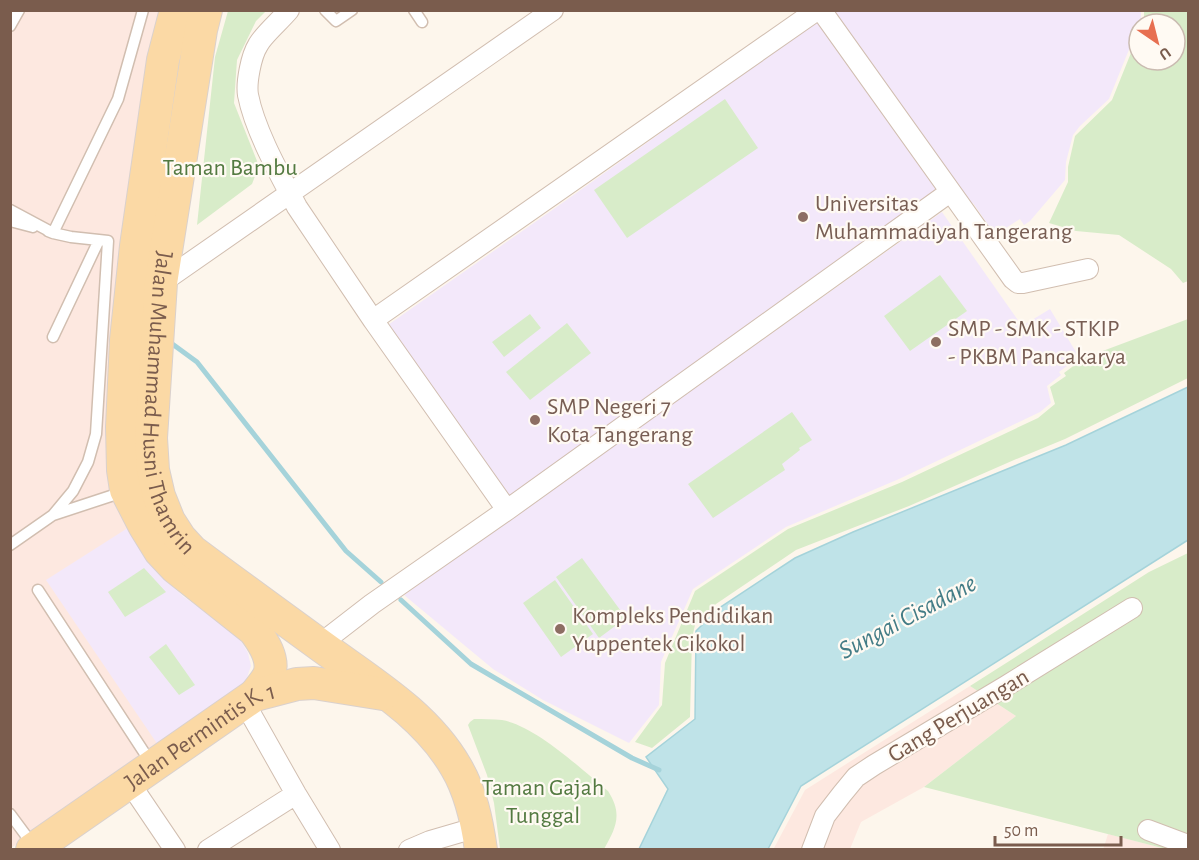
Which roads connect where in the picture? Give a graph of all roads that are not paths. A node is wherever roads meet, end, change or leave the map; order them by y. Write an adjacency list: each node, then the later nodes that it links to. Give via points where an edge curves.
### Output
1 (19, 10): 10 (lane)
2 (143, 10): 16 (lane, via 118,99)
3 (289, 10): 13 (street, via 258,45 248,94 258,128)
4 (325, 10): 5 (lane, via 336,21)
5 (352, 10)
6 (414, 10): 9 (lane)
7 (553, 10): 13 (street)
8 (819, 10): 12 (street); 20 (street)
9 (422, 22)
10 (10, 26)
11 (187, 27): 17 (main road, Jalan Muhammad Husni Thamrin, via 159,85); 19 (main road, Jalan Muhammad Husni Thamrin)
12 (950, 192): 18 (street, via 1018,283); 23 (street)
13 (290, 193): 19 (street); 20 (street)
14 (10, 210): 16 (lane)
15 (10, 221): 16 (lane)
16 (53, 233): 17 (lane)
17 (117, 243): 21 (lane); 22 (main road, Jalan Muhammad Husni Thamrin, via 126,340 122,427); 24 (lane, via 96,434 88,462 73,491)
18 (1088, 269)
19 (161, 283): 28 (main road, Jalan Muhammad Husni Thamrin, via 151,438 153,470 169,521 192,551)
20 (373, 320): 23 (street)
21 (53, 337)
22 (126, 490): 24 (lane); 30 (main road, Jalan Muhammad Husni Thamrin, via 160,551 254,630 263,642 271,662 269,675)
23 (507, 510): 28 (street)
24 (53, 515): 25 (lane)
25 (10, 545)
26 (38, 590): 31 (lane)
27 (1132, 608): 42 (street, Gang Perjuangan, via 855,777 825,816)
28 (319, 645): 29 (main road, Jalan Muhammad Husni Thamrin)
29 (389, 696): 30 (main road, Jalan Permintis K. 1, via 314,682); 35 (main road, Jalan Muhammad Husni Thamrin, via 422,723 445,749 466,785)
30 (249, 698): 31 (main road, Jalan Permintis K. 1); 32 (street)
31 (141, 774): 37 (main road, Jalan Permintis K. 1); 38 (street)
32 (296, 794): 39 (street); 40 (street)
33 (10, 814): 37 (lane)
34 (1148, 830): 36 (street)
35 (479, 838): 41 (street, via 430,841)
36 (1185, 846)
37 (33, 849)
38 (175, 849)
39 (208, 849)
40 (330, 849)
41 (409, 849)
42 (812, 849)

